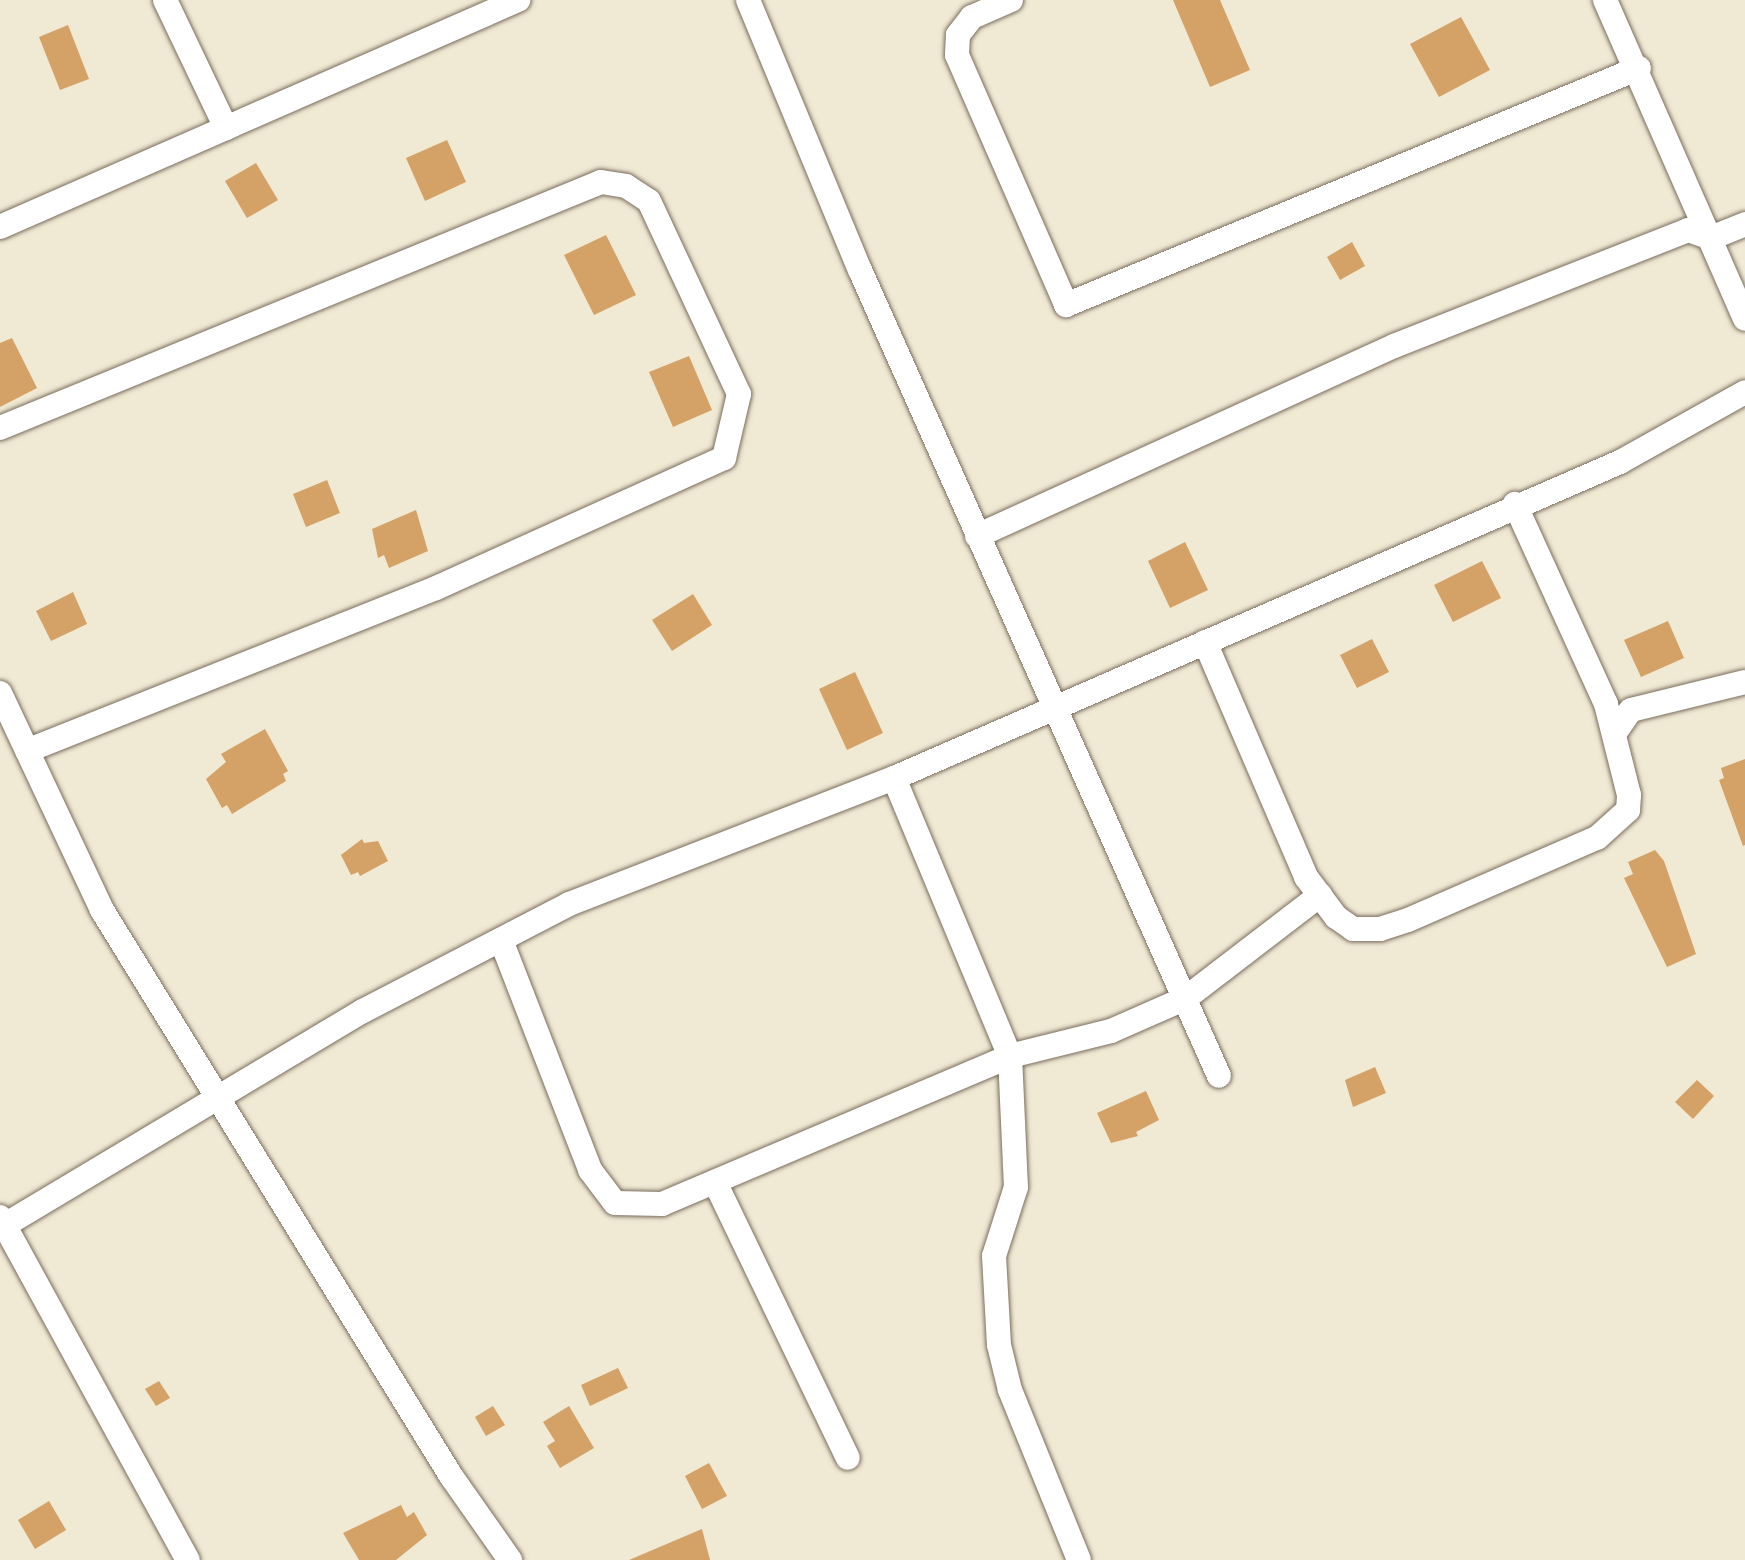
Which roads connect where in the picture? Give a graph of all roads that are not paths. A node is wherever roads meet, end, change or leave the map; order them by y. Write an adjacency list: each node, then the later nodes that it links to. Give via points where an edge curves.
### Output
1 (165, 0): 7 (street)
2 (518, 0): 7 (street)
3 (748, 0): 15 (street)
4 (1011, 0): 6 (street, via 972,17 958,35 957,55 1066,305)
5 (1605, 0): 6 (street)
6 (1639, 68): 10 (street)
7 (226, 128): 9 (street)
8 (1745, 224): 10 (street)
9 (0, 227)
10 (1711, 238): 11 (street); 15 (street, via 1688,230 1394,346)
11 (1745, 319)
12 (1745, 392): 14 (street, via 1620,462)
13 (0, 428): 21 (street, via 536,204 601,182 626,186 649,201 739,394 724,458 436,588)
14 (1515, 504): 16 (street); 20 (street, via 1606,704)
15 (977, 536): 19 (street)
16 (1205, 642): 19 (street); 23 (street, via 1306,877)
17 (1745, 682): 20 (street, via 1631,710)
18 (0, 693): 21 (street)
19 (1054, 710): 22 (street); 25 (street)
20 (1614, 734): 23 (street, via 1628,810 1597,838 1380,929 1353,929)
21 (27, 751): 28 (street, via 102,910)
22 (894, 778): 24 (street, via 569,904); 26 (street)
23 (1320, 895): 25 (street)
24 (501, 940): 28 (street, via 363,1011); 29 (street, via 590,1170 615,1203 662,1204)
25 (1186, 998): 26 (street, via 1111,1031); 27 (street)
26 (1010, 1056): 29 (street); 34 (street, via 1016,1187 994,1256 999,1345 1010,1390)
27 (1219, 1076)
28 (217, 1098): 30 (street); 33 (street, via 451,1476)
29 (715, 1182): 31 (street)
30 (2, 1221): 32 (street)
31 (848, 1458)
32 (188, 1560)
33 (510, 1560)
34 (1079, 1560)

